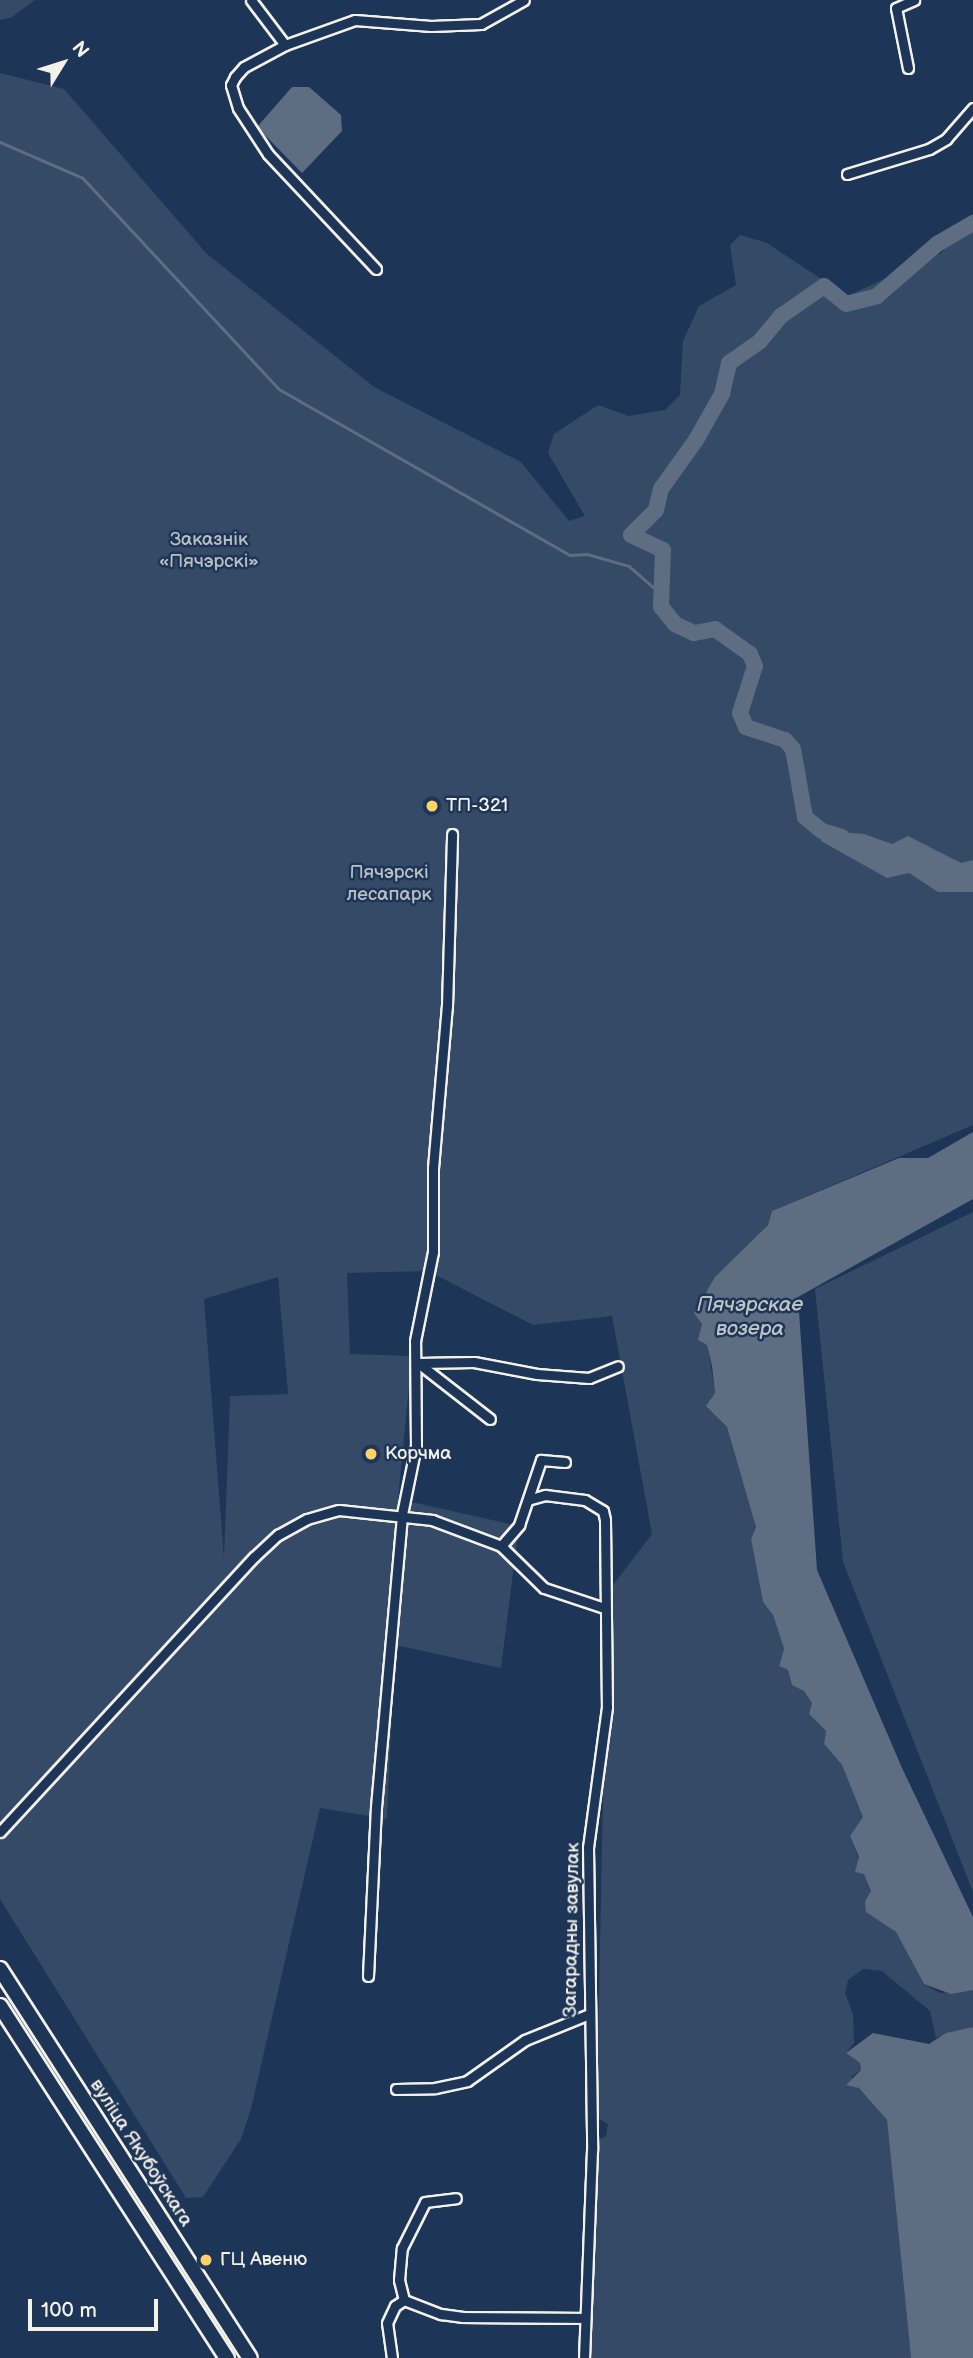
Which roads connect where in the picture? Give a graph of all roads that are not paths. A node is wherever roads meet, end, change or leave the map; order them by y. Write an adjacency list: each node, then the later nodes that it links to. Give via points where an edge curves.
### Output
1 (251, 0): 4 (street)
2 (524, 0): 4 (street, via 481,24 431,26 355,20)
3 (914, 0): 5 (street, via 895,8)
4 (285, 45): 8 (street, via 244,67 231,85 238,108 268,154)
5 (908, 68)
6 (973, 108): 7 (street, via 946,139 929,149)
7 (847, 174)
8 (376, 269)
9 (452, 834): 10 (street, via 447,1006 433,1168 433,1252 415,1341)
10 (418, 1363): 11 (street, via 474,1362 589,1378); 12 (street); 15 (street, via 416,1446)
11 (618, 1366)
12 (490, 1419)
13 (565, 1462): 14 (street, via 541,1460)
14 (531, 1499): 16 (street, via 519,1525); 17 (street, Загарадны завулак, via 564,1496 597,1507 605,1520)
15 (401, 1514): 16 (street); 18 (street, via 339,1510 278,1535); 20 (street, via 376,1807)
16 (501, 1546): 17 (street, via 544,1588)
17 (604, 1608): 22 (street, Загарадны завулак, via 609,1630 607,1707 588,1847)
18 (0, 1832)
19 (0, 1969): 28 (main road, вуліца Якубоўскага)
20 (368, 1976)
21 (0, 2006): 27 (main road, вуліца Якубоўскага)
22 (587, 2015): 23 (street, via 525,2040 467,2081); 26 (street, Загарадны завулак, via 592,2150)
23 (396, 2089)
24 (456, 2198): 25 (street, via 425,2202 402,2248 399,2280)
25 (404, 2300): 26 (street, via 452,2315); 29 (street, via 394,2306 387,2323)
26 (585, 2318): 30 (street, Загарадны завулак)
27 (227, 2358)
28 (250, 2358)
29 (392, 2358)
30 (584, 2358)

